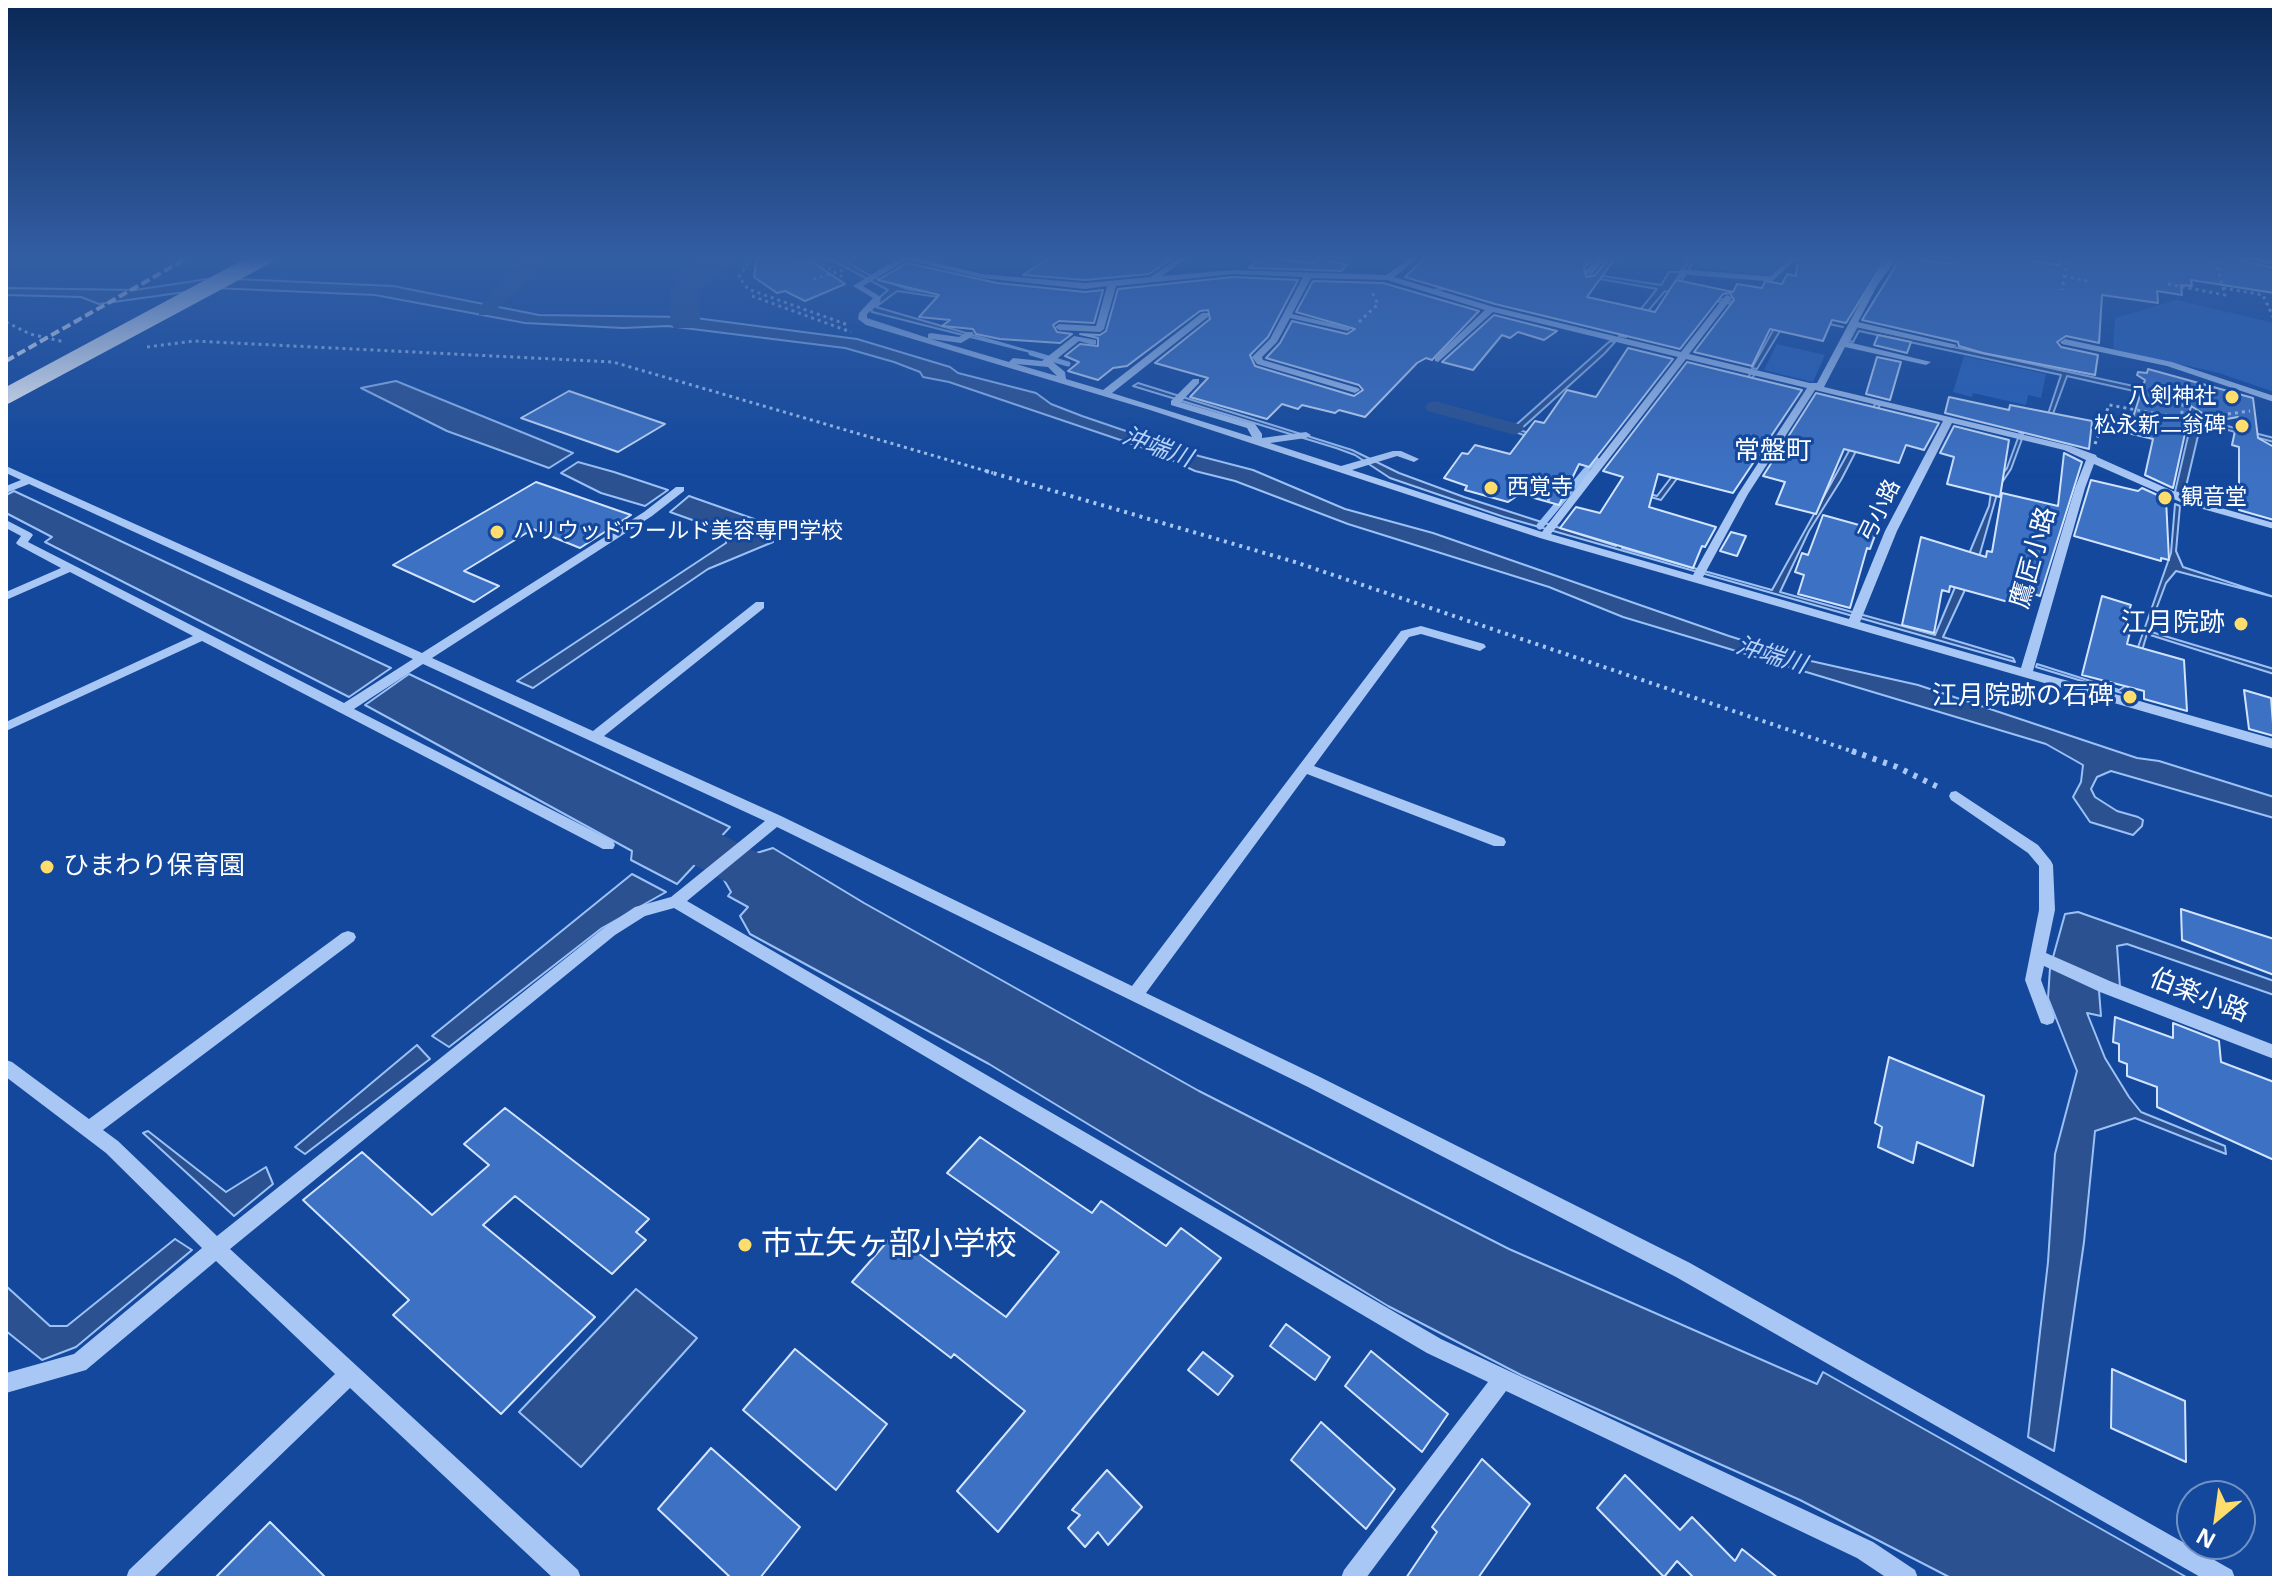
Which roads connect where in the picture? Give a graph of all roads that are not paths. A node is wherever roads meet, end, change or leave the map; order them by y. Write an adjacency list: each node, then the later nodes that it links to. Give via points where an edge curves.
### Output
1 (127, 331): 26 (highway, bridge)
2 (894, 331): 11 (street)
3 (1185, 331): 25 (street)
4 (1278, 331): 24 (street, via 1257,357 1260,362)
5 (1468, 331): 17 (street)
6 (1583, 331): 16 (street)
7 (1705, 331): 16 (street)
8 (1853, 331): 14 (street)
9 (1880, 331): 15 (street)
10 (967, 336): 11 (street)
11 (911, 337): 20 (street)
12 (1093, 342): 18 (street, via 1077,338)
13 (2065, 342): 27 (street, via 2210,376)
14 (1847, 345): 19 (street); 23 (street)
15 (1952, 345)
16 (1686, 356): 23 (street); 40 (street, via 1589,470)
17 (1438, 359)
18 (1048, 360): 20 (street); 21 (street, via 1062,374)
19 (1926, 362)
20 (1004, 364): 21 (street)
21 (1061, 380): 25 (street)
22 (1196, 381): 30 (street, via 1174,403 1251,426)
23 (1817, 385): 28 (street); 44 (street)
24 (1355, 390)
25 (1105, 393): 30 (street)
26 (6, 396)
27 (2274, 399)
28 (1949, 419): 31 (street); 47 (street, 弓小路, via 1891,531)
29 (1301, 436): 30 (street)
30 (1257, 442): 34 (street)
31 (2092, 457): 39 (street, via 2189,502); 51 (street, 鷹匠小路)
32 (1414, 459): 34 (street, via 1397,453)
33 (6, 469): 35 (street)
34 (1342, 469): 40 (street, via 1429,501)
35 (29, 480): 37 (street); 50 (street)
36 (680, 489): 50 (street)
37 (6, 490)
38 (6, 523): 41 (street, via 27,535)
39 (2274, 526)
40 (1547, 531): 44 (street)
41 (22, 543): 42 (street); 43 (street)
42 (6, 550)
43 (70, 568): 45 (street); 48 (street)
44 (1699, 573): 47 (street)
45 (6, 596)
46 (760, 605): 54 (street)
47 (1854, 619): 51 (street)
48 (203, 636): 52 (street); 53 (street)
49 (1480, 647): 56 (street, via 1421,630 1405,634)
50 (420, 659): 52 (street); 54 (street)
51 (2027, 667): 55 (street)
52 (345, 708): 60 (street)
53 (6, 727)
54 (594, 737): 58 (street)
55 (2274, 744)
56 (1305, 768): 59 (street); 64 (street)
57 (1956, 796): 63 (street, via 2033,849 2046,865)
58 (776, 820): 61 (street); 64 (street)
59 (1499, 842)
60 (608, 845)
61 (676, 902): 69 (street, via 640,911 610,931); 71 (street, via 1434,1346)
62 (348, 937): 68 (street)
63 (2043, 958): 65 (street, via 2033,980); 66 (street, 伯楽小路)
64 (1134, 996): 77 (street, via 1683,1270)
65 (2047, 1018)
66 (2274, 1052)
67 (6, 1067): 68 (street)
68 (90, 1129): 69 (street)
69 (216, 1248): 70 (street); 72 (street, via 79,1363)
70 (349, 1374): 73 (street); 74 (street)
71 (1502, 1380): 75 (street); 76 (street, via 1865,1550)
72 (6, 1383)
73 (137, 1578)
74 (570, 1578)
75 (1352, 1578)
76 (1907, 1578)
77 (2224, 1578)

